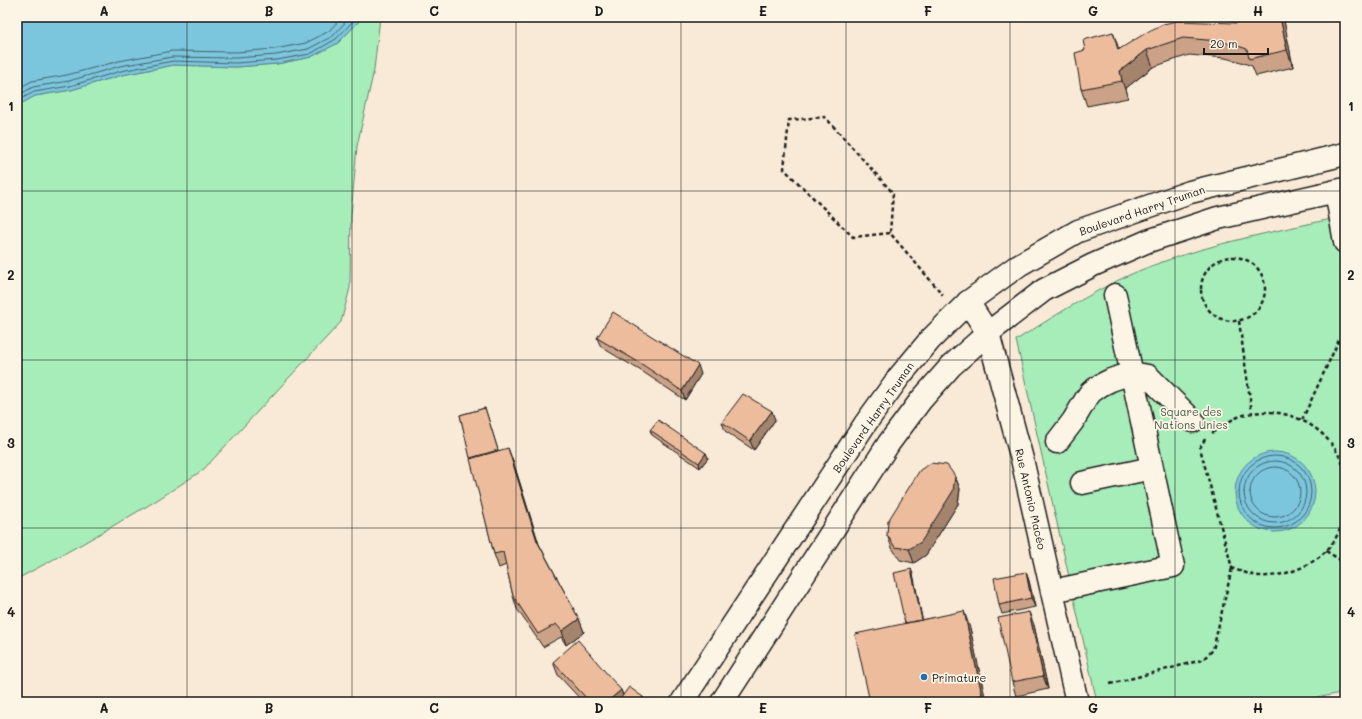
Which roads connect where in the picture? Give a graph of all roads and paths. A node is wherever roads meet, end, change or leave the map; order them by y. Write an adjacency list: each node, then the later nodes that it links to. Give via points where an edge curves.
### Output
1 (1345, 154): 6 (main road, Boulevard Harry Truman, via 1190,192 1078,231 1018,265)
2 (1341, 190): 4 (main road); 9 (main road, via 1218,218 1148,241 1092,265 1044,290)
3 (890, 233): 3 (path, via 893,193 825,117 789,120 784,169 853,238); 6 (path)
4 (1345, 242)
5 (1115, 295): 10 (main road)
6 (963, 307): 9 (main road, Rue Antonio Macéo); 25 (main road, Boulevard Harry Truman, via 930,340 865,424)
7 (1238, 321): 7 (path, via 1258,310 1264,294 1264,282 1253,265 1235,257 1222,259 1213,264 1206,272 1201,288 1204,303 1210,312 1221,319); 11 (path)
8 (1345, 327): 12 (path)
9 (988, 334): 23 (main road, Rue Antonio Macéo, via 1022,459); 26 (main road, via 951,366 889,442)
10 (1131, 373): 13 (main road, via 1148,376); 14 (main road, via 1111,380 1091,392); 16 (main road)
11 (1252, 413): 12 (path, via 1286,414); 22 (path, via 1227,421 1207,437 1200,448)
12 (1302, 420): 15 (path, via 1320,432 1334,447)
13 (1193, 421)
14 (1057, 442)
15 (1344, 465): 17 (path)
16 (1152, 468): 18 (main road); 23 (main road, via 1173,566)
17 (1345, 473)
18 (1082, 483)
19 (1345, 516): 20 (path, via 1339,532)
20 (1326, 551): 21 (path); 22 (path, via 1303,568 1276,576 1254,575)
21 (1345, 563)
22 (1232, 568): 24 (path, via 1213,650 1202,660)
23 (1052, 591): 27 (main road, Rue Antonio Macéo)
24 (1110, 684)
25 (682, 702)
26 (722, 702)
27 (1077, 702)

